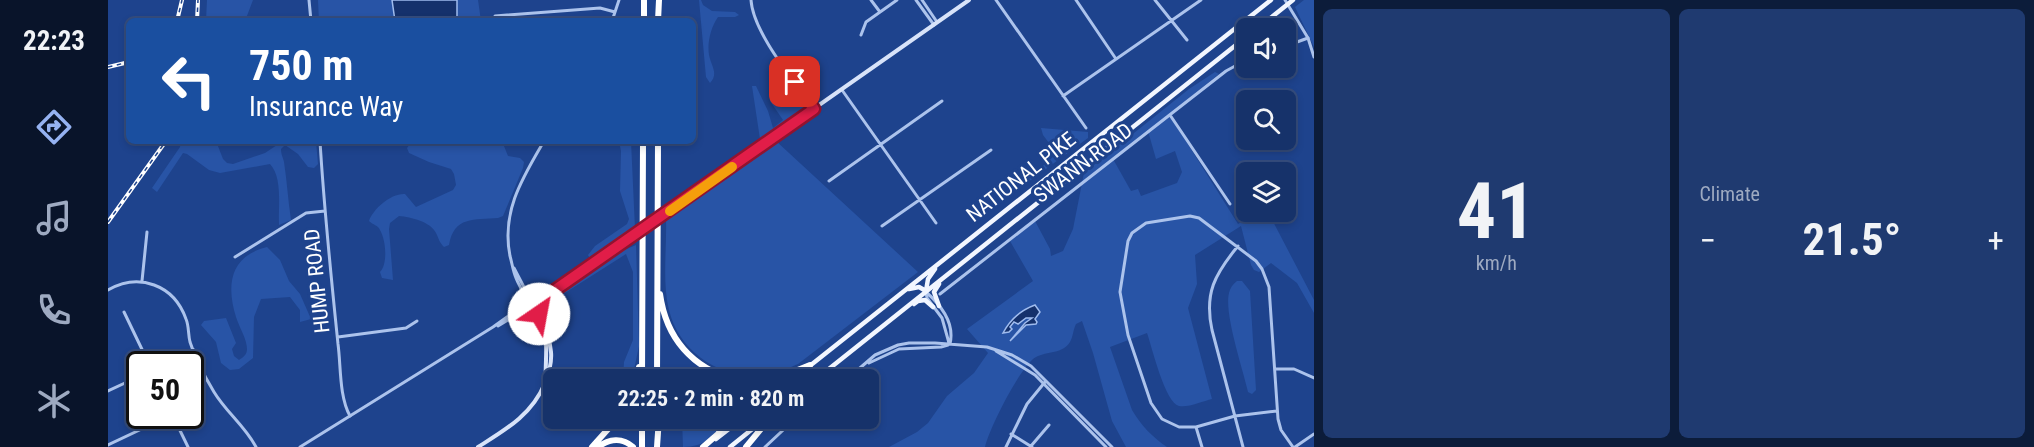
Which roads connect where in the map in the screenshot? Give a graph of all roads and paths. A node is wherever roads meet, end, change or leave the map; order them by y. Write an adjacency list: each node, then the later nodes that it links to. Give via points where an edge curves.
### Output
1 (309, 0): 21 (street)
2 (619, 0): 18 (street)
3 (644, 0): 23 (highway)
4 (659, 0): 24 (highway)
5 (751, 0): 39 (street, via 762,34)
6 (871, 0): 19 (street)
7 (897, 0): 19 (street)
8 (916, 0): 27 (street)
9 (922, 0): 27 (street)
10 (969, 0): 27 (main road)
11 (996, 0): 37 (street)
12 (1076, 0): 34 (street)
13 (1155, 0): 26 (street)
14 (1201, 0): 26 (street)
15 (1271, 0): 56 (main road, NATIONAL PIKE)
16 (1285, 0): 29 (street)
17 (1293, 0): 25 (main road)
18 (615, 12): 20 (street, via 600,8); 22 (street)
19 (880, 12): 28 (street, via 866,22)
20 (495, 16)
21 (311, 18)
22 (613, 18)
23 (644, 18)
24 (658, 18)
25 (1270, 18)
26 (1170, 21): 30 (street); 34 (street)
27 (935, 24): 36 (main road)
28 (861, 35)
29 (1308, 38): 31 (street); 33 (street)
30 (1187, 40)
31 (1296, 42)
32 (1236, 46): 60 (main road, NATIONAL PIKE)
33 (1314, 57)
34 (1116, 59): 37 (street)
35 (1236, 66): 40 (street, SWANN ROAD)
36 (842, 90): 39 (main road); 46 (street)
37 (1063, 96): 41 (street)
38 (942, 101): 46 (street)
39 (814, 109): 61 (main road)
40 (1170, 115): 50 (street); 66 (street, SWANN ROAD)
41 (1086, 128)
42 (320, 144): 51 (street, HUMP ROAD)
43 (542, 144): 59 (street, via 511,206 508,238)
44 (643, 144): 74 (highway)
45 (658, 144): 54 (highway)
46 (881, 145): 48 (street); 49 (street)
47 (991, 150): 49 (street)
48 (829, 181)
49 (920, 200): 52 (street); 53 (street)
50 (1230, 204)
51 (324, 211): 58 (street, via 306,213); 77 (street, HUMP ROAD)
52 (936, 224)
53 (882, 226)
54 (657, 228): 89 (highway); 90 (highway, via 662,306 671,332 684,351)
55 (147, 232): 62 (street)
56 (966, 242): 64 (main road, via 933,271); 65 (main road, NATIONAL PIKE)
57 (1238, 246): 95 (street, via 1256,261 1266,277); 103 (street, via 1212,284 1209,310); 105 (street, via 1199,218 1190,216 1146,224 1128,241 1120,292 1128,335 1151,403 1157,414 1174,426)
58 (235, 257)
59 (513, 267): 67 (street, via 526,291); 68 (street)
60 (946, 276): 64 (main road, NATIONAL PIKE); 70 (main road, via 935,289)
61 (574, 277): 67 (main road); 69 (main road)
62 (142, 281): 63 (street); 80 (street, via 166,291 179,305)
63 (108, 290)
64 (926, 291): 65 (main road, via 914,287); 70 (street); 82 (main road, NATIONAL PIKE)
65 (902, 292): 83 (main road, NATIONAL PIKE)
66 (940, 294)
67 (534, 296): 68 (main road); 69 (main road)
68 (525, 302): 71 (main road); 75 (street)
69 (539, 305): 71 (main road); 86 (main road, via 551,351)
70 (936, 306): 76 (street); 79 (street, via 950,322); 82 (main road, via 918,301)
71 (530, 310): 75 (street); 85 (main road, via 537,316 546,338)
72 (124, 312): 81 (street)
73 (417, 321): 77 (street, via 405,328)
74 (643, 324): 87 (highway); 88 (highway)
75 (493, 327): 102 (street)
76 (947, 333): 78 (street); 79 (street)
77 (338, 337): 102 (street, HUMP ROAD)
78 (935, 343): 79 (street); 84 (street, via 889,348)
79 (950, 344): 84 (street, via 899,349); 97 (street, via 987,346)
80 (194, 350): 121 (street, via 216,395)
81 (143, 351)
82 (850, 352): 93 (main road, NATIONAL PIKE)
83 (810, 365): 91 (highway); 92 (main road, NATIONAL PIKE)
84 (862, 366): 94 (street)
85 (546, 369)
86 (549, 369)
87 (638, 369)
88 (642, 369)
89 (657, 369)
90 (708, 369)
91 (800, 369)
92 (805, 369)
93 (829, 369)
94 (859, 369)
95 (1275, 369): 96 (street, via 1294,369); 101 (street)
96 (1314, 378)
97 (1045, 382): 116 (street, via 1030,399); 134 (street); 135 (street)
98 (126, 383): 100 (street)
99 (543, 387): 123 (main road, via 513,425)
100 (108, 391)
101 (1277, 411): 103 (street); 138 (street, via 1281,430)
102 (350, 416): 122 (street)
103 (1235, 416): 105 (street); 137 (street)
104 (1049, 425): 119 (street)
105 (1196, 427): 136 (street)
106 (142, 429): 118 (street)
107 (179, 429): 120 (street)
108 (608, 429): 124 (highway)
109 (642, 429): 127 (highway)
110 (658, 429): 128 (highway)
111 (721, 429): 129 (highway)
112 (729, 429): 129 (main road)
113 (754, 429): 130 (main road)
114 (760, 429): 131 (highway)
115 (784, 429): 132 (street)
116 (1011, 434): 119 (street); 133 (street)
117 (1314, 434): 138 (street)
118 (108, 445)
119 (1031, 446)
120 (188, 447)
121 (256, 447)
122 (300, 447)
123 (478, 447)
124 (592, 447)
125 (598, 447): 126 (highway, via 618,440)
126 (633, 447)
127 (642, 447)
128 (657, 447)
129 (705, 447)
130 (730, 447)
131 (746, 447)
132 (765, 447)
133 (1006, 447)
134 (1106, 447)
135 (1112, 447)
136 (1202, 447)
137 (1243, 447)
138 (1294, 447)

